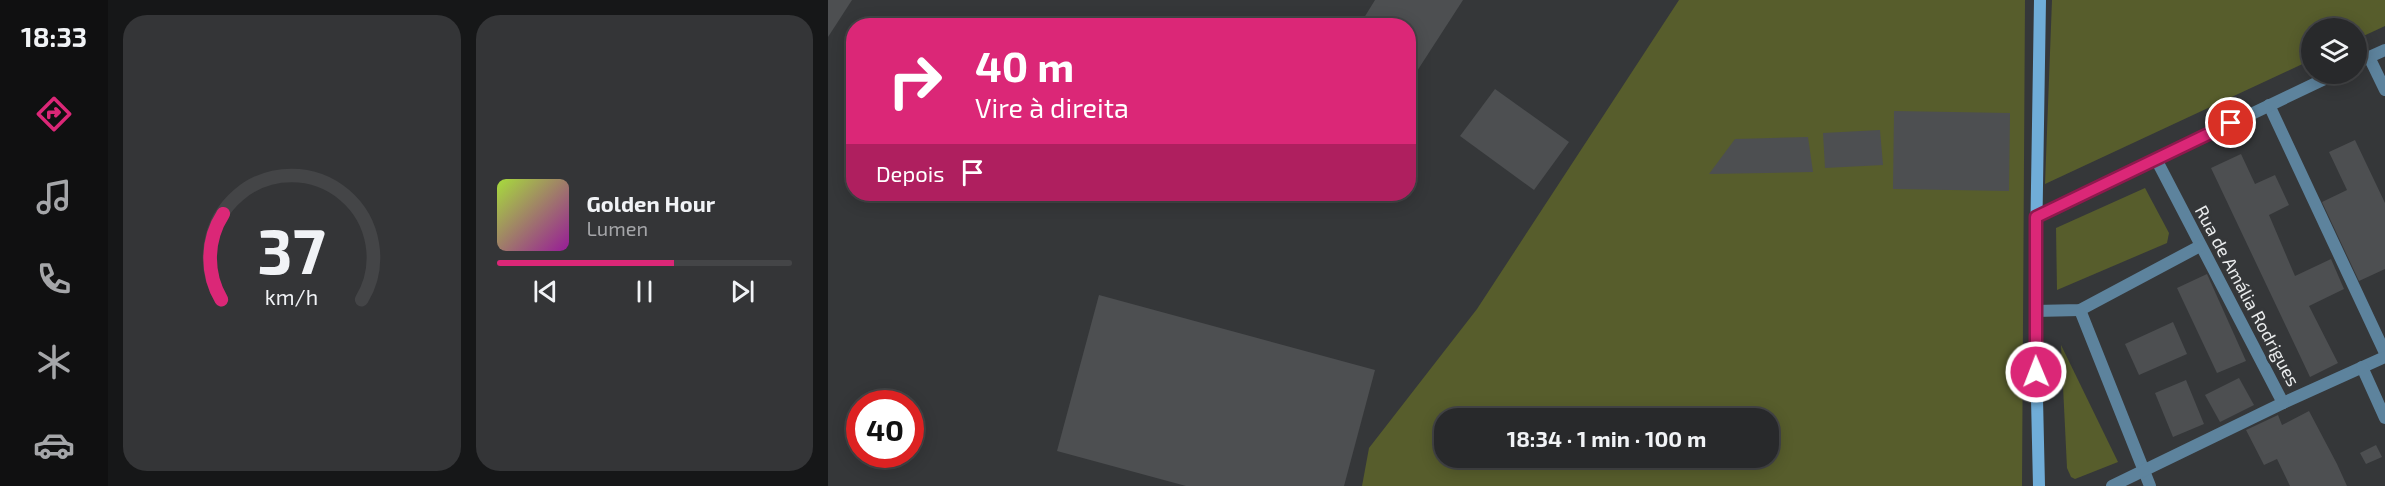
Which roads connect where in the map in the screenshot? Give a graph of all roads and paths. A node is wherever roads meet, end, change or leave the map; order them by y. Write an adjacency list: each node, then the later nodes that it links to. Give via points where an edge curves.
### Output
1 (2040, 0): 8 (street)
2 (2385, 50): 3 (street)
3 (2369, 57): 5 (street)
4 (2314, 84): 6 (street)
5 (2385, 90)
6 (2269, 105): 7 (street); 12 (street)
7 (2156, 159): 8 (street); 9 (street, Rua de Amália Rodrigues)
8 (2036, 217): 11 (street)
9 (2200, 246): 10 (street); 14 (street, Rua de Amália Rodrigues)
10 (2080, 310): 11 (street); 16 (street)
11 (2035, 311): 17 (street)
12 (2385, 355): 13 (street, Rua de Amália Rodrigues)
13 (2362, 367): 14 (street, Rua de Amália Rodrigues); 15 (street)
14 (2283, 403): 16 (street)
15 (2385, 418)
16 (2143, 472): 18 (street); 19 (street)
17 (2039, 486)
18 (2112, 486)
19 (2150, 486)

